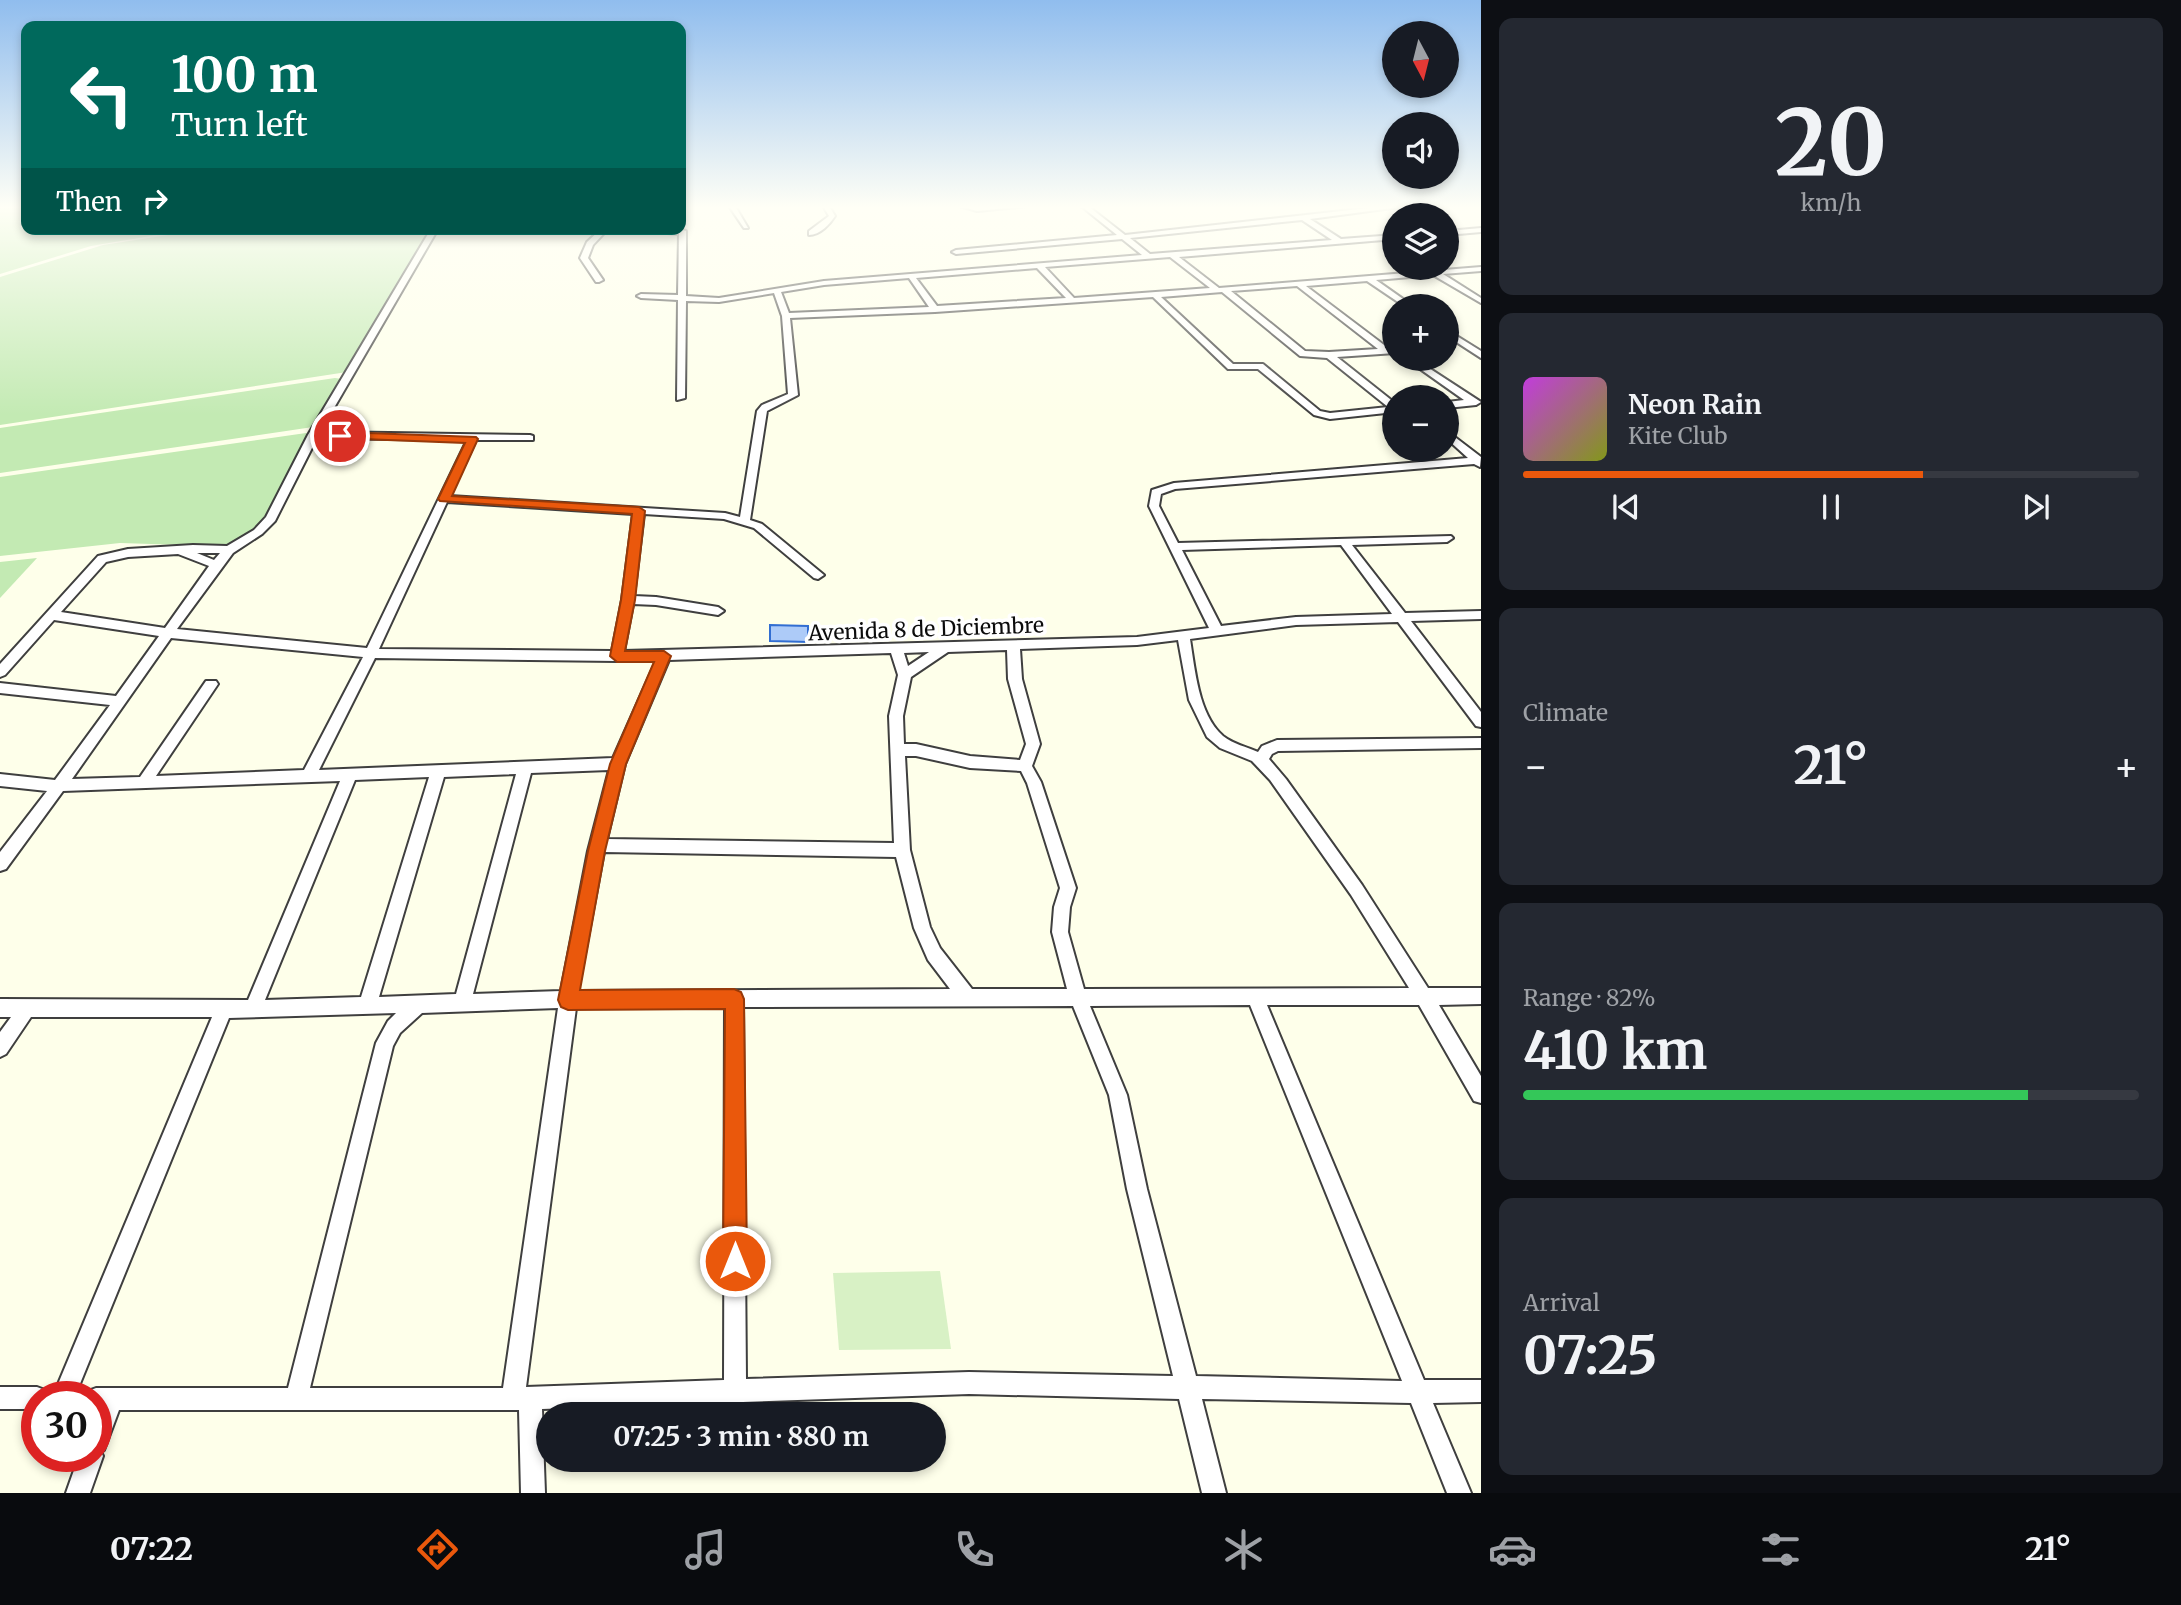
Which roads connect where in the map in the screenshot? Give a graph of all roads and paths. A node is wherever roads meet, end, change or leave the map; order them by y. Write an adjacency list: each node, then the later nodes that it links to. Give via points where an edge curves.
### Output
1 (407, 276): 37 (street)
2 (595, 276): 10 (street)
3 (682, 276): 18 (street)
4 (911, 276): 5 (street); 14 (street); 21 (street)
5 (915, 276)
6 (1048, 276): 19 (street)
7 (1200, 276): 13 (street)
8 (1382, 277): 9 (street)
9 (1368, 278): 12 (street); 15 (street)
10 (599, 280)
11 (1446, 280): 20 (street)
12 (1300, 284): 13 (street); 24 (street)
13 (1221, 290): 16 (street); 29 (street, via 1303,354)
14 (777, 291): 18 (street, via 719,300); 22 (street)
15 (1391, 294)
16 (1155, 295): 19 (street); 36 (street, via 1231,367 1260,366 1317,414)
17 (641, 296): 18 (street)
18 (682, 297): 32 (street)
19 (1071, 299): 21 (street)
20 (1481, 301)
21 (935, 310): 22 (street)
22 (786, 316): 44 (street, via 793,395 762,411)
23 (1459, 341): 27 (street)
24 (1382, 344)
25 (1481, 344): 27 (street)
26 (1459, 345): 27 (street)
27 (1465, 345): 30 (street)
28 (1382, 352): 29 (street)
29 (1329, 355): 33 (street)
30 (1481, 355)
31 (1429, 371): 34 (street)
32 (680, 398)
33 (1382, 398)
34 (1477, 402): 35 (street)
35 (1459, 404)
36 (1382, 409)
37 (313, 435): 39 (street); 49 (street, via 271,519)
38 (530, 438): 39 (street)
39 (472, 439): 42 (street)
40 (1459, 444): 41 (street)
41 (1479, 462): 47 (street, via 1174,486 1156,492 1154,506)
42 (444, 499): 43 (street); 63 (street)
43 (639, 511): 44 (street, via 706,513); 52 (street)
44 (745, 520): 51 (street, via 773,536)
45 (1447, 538): 46 (street)
46 (1345, 543): 47 (street); 56 (street)
47 (1174, 547): 57 (street)
48 (180, 550): 49 (street); 50 (street); 54 (street, via 128,552 102,559)
49 (229, 550): 50 (street)
50 (216, 565): 58 (street)
51 (818, 575)
52 (628, 600): 53 (street); 64 (street)
53 (718, 611)
54 (51, 615): 58 (street, Avenida 8 de Diciembre); 66 (street)
55 (1481, 615): 56 (street, Avenida 8 de Diciembre)
56 (1401, 616): 57 (street, Avenida 8 de Diciembre, via 1296,621); 71 (street)
57 (1217, 631): 59 (street, Avenida 8 de Diciembre)
58 (169, 633): 63 (street, Avenida 8 de Diciembre); 70 (street)
59 (1184, 637): 60 (street, Avenida 8 de Diciembre); 74 (street, via 1188,667 1212,733 1232,749)
60 (1013, 644): 61 (street, Avenida 8 de Diciembre); 76 (street, via 1015,679 1033,744)
61 (946, 647): 62 (street, Avenida 8 de Diciembre); 67 (street)
62 (896, 649): 65 (street, Avenida 8 de Diciembre); 67 (street)
63 (371, 653): 64 (street, Avenida 8 de Diciembre); 80 (street)
64 (617, 656): 65 (street, Avenida 8 de Diciembre)
65 (664, 656): 75 (street)
66 (0, 672)
67 (905, 675): 73 (street, via 896,716)
68 (211, 684): 82 (street)
69 (0, 688): 70 (street)
70 (119, 701): 83 (street)
71 (1481, 722)
72 (1481, 743): 74 (street, via 1277,746)
73 (899, 750): 76 (street, via 986,764); 85 (street)
74 (1261, 759): 87 (street, via 1339,863)
75 (618, 764): 77 (street); 84 (street)
76 (1025, 765): 90 (street, via 1068,888 1060,932)
77 (525, 768): 78 (street); 95 (street)
78 (438, 771): 79 (street); 96 (street)
79 (351, 774): 80 (street); 100 (street)
80 (308, 776): 82 (street)
81 (0, 780): 83 (street)
82 (144, 782): 83 (street)
83 (60, 786): 86 (street)
84 (598, 845): 85 (street); 93 (street)
85 (902, 850): 89 (street, via 922,928 934,954)
86 (0, 864)
87 (1425, 996): 88 (street); 91 (street); 102 (street)
88 (1481, 996)
89 (967, 997): 90 (street); 92 (street)
90 (1078, 998): 91 (street); 104 (street, via 1118,1095)
91 (1255, 998): 105 (street)
92 (734, 999): 93 (street); 107 (street)
93 (568, 1000): 95 (street); 110 (street)
94 (420, 1003): 95 (street); 96 (street); 112 (street, via 394,1027 385,1043)
95 (461, 1003)
96 (367, 1006): 100 (street)
97 (0, 1007): 98 (street)
98 (27, 1008): 99 (street); 101 (street)
99 (224, 1009): 100 (street); 103 (street)
100 (253, 1009)
101 (0, 1048)
102 (1481, 1094)
103 (70, 1381)
104 (1185, 1387): 105 (street); 107 (street, via 969,1382); 116 (street)
105 (1419, 1391): 106 (street); 117 (street)
106 (1481, 1391)
107 (736, 1392): 110 (street)
108 (0, 1398): 109 (street)
109 (21, 1398)
110 (522, 1399): 112 (street); 115 (street)
111 (112, 1400): 112 (street)
112 (296, 1400)
113 (85, 1472): 114 (street)
114 (78, 1493)
115 (533, 1493)
116 (1214, 1493)
117 (1458, 1493)

